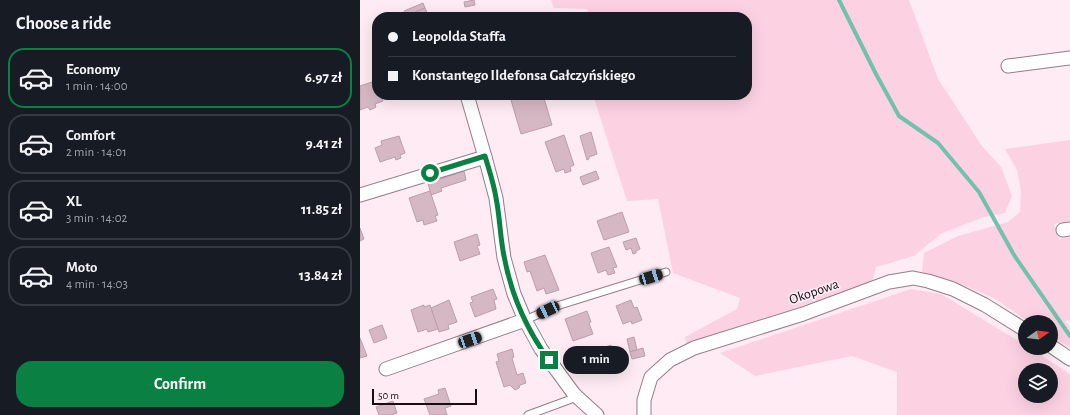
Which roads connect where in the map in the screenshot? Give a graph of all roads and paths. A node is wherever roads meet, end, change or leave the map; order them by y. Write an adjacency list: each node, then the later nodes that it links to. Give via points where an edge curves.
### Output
1 (1070, 58): 2 (street)
2 (1008, 66)
3 (468, 100): 4 (street)
4 (485, 156): 5 (street); 7 (street, via 496,198 504,258 514,294)
5 (360, 195)
6 (666, 272): 7 (lane, via 560,305)
7 (526, 320): 11 (street); 12 (street, via 541,349)
8 (1018, 326): 15 (street, Okopowa, via 985,305 928,280 913,278 889,282 803,314 694,348 670,360 651,377 644,400)
9 (1058, 351): 10 (street)
10 (1070, 359)
11 (386, 369)
12 (577, 397): 13 (lane); 14 (street)
13 (528, 415)
14 (597, 415)
15 (644, 415)

